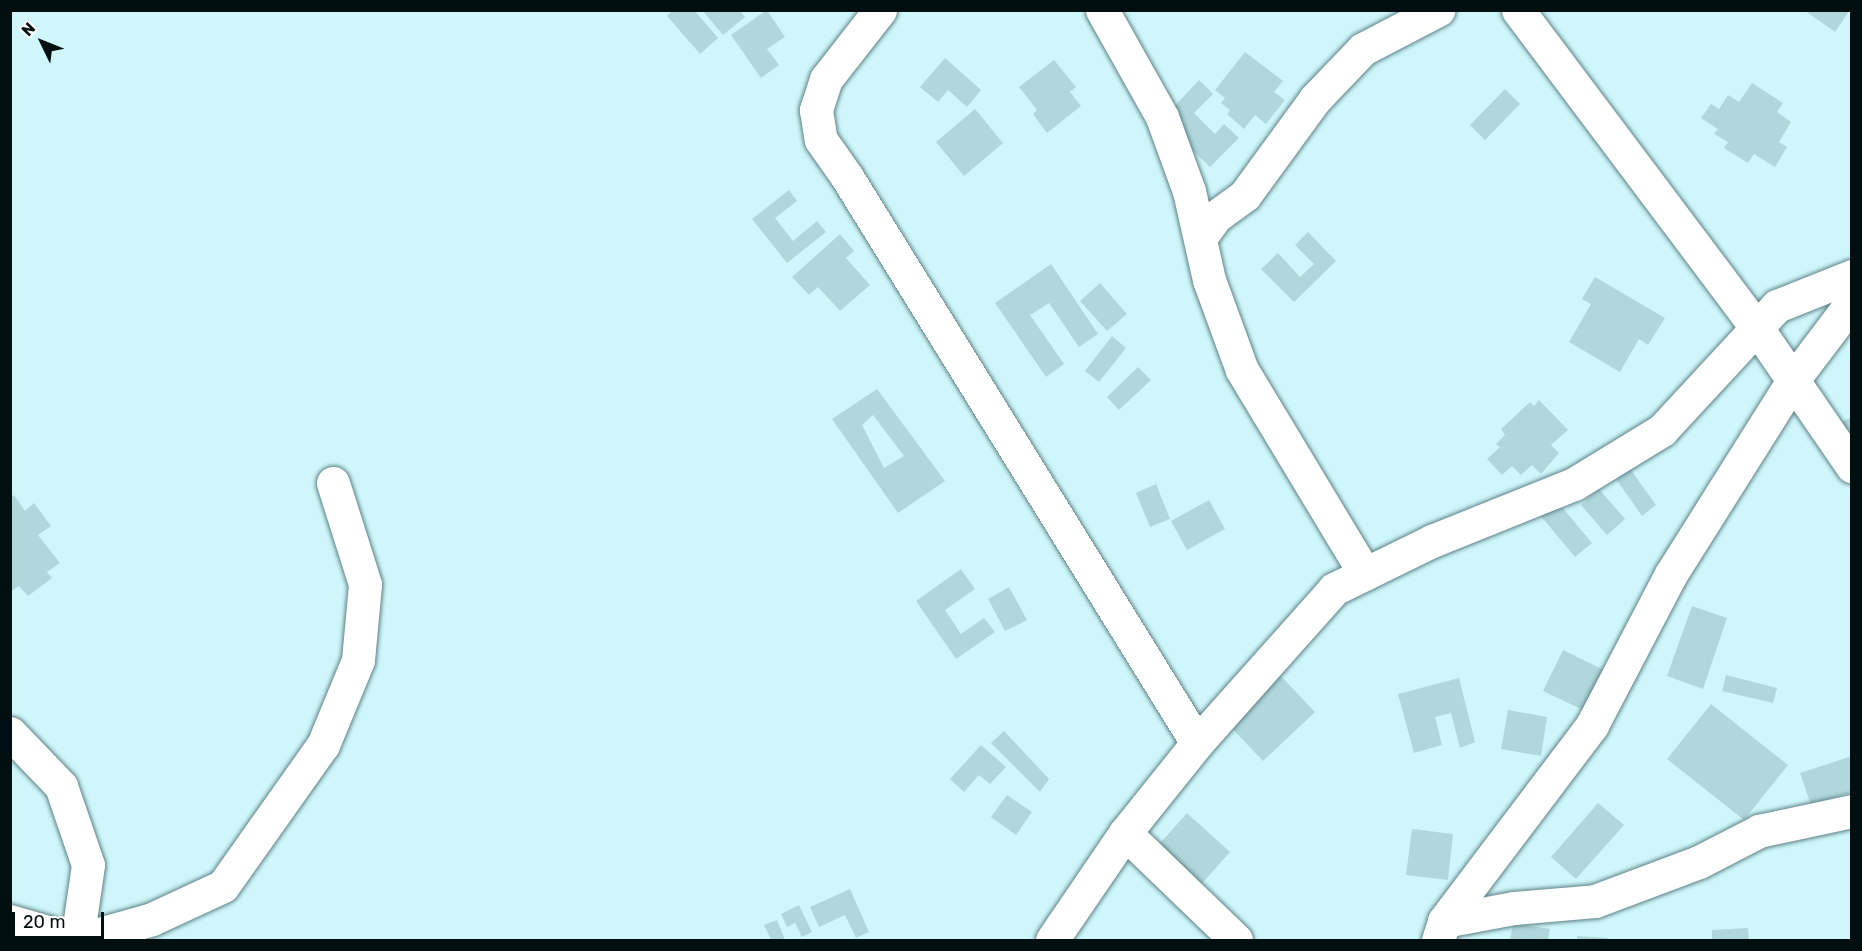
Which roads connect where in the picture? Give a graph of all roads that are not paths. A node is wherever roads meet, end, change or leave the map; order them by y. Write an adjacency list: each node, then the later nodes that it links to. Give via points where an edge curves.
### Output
1 (880, 10): 14 (street, via 826,79 816,110 821,140)
2 (1102, 10): 5 (street, via 1162,117 1189,191)
3 (1438, 10): 5 (street, via 1363,49 1315,99 1245,195 1215,217)
4 (1518, 10): 8 (street)
5 (1200, 238): 12 (street, via 1209,280 1242,370)
6 (1851, 276): 8 (street, via 1778,306)
7 (1851, 302): 9 (street)
8 (1757, 328): 9 (street); 12 (street, via 1662,430 1574,484 1432,541)
9 (1793, 380): 10 (street); 18 (street, via 1671,574 1592,725)
10 (1851, 466)
11 (333, 483): 19 (street, via 365,584 358,660 323,745 223,886 152,919)
12 (1365, 574): 14 (street, via 1334,589 1306,616)
13 (10, 733): 19 (street, via 61,786 88,865)
14 (1197, 743): 16 (street)
15 (1851, 811): 18 (street, via 1759,831 1699,862 1595,900 1514,908)
16 (1125, 833): 20 (street); 21 (street)
17 (10, 921): 19 (street)
18 (1441, 931)
19 (77, 940)
20 (1053, 940)
21 (1236, 940)

